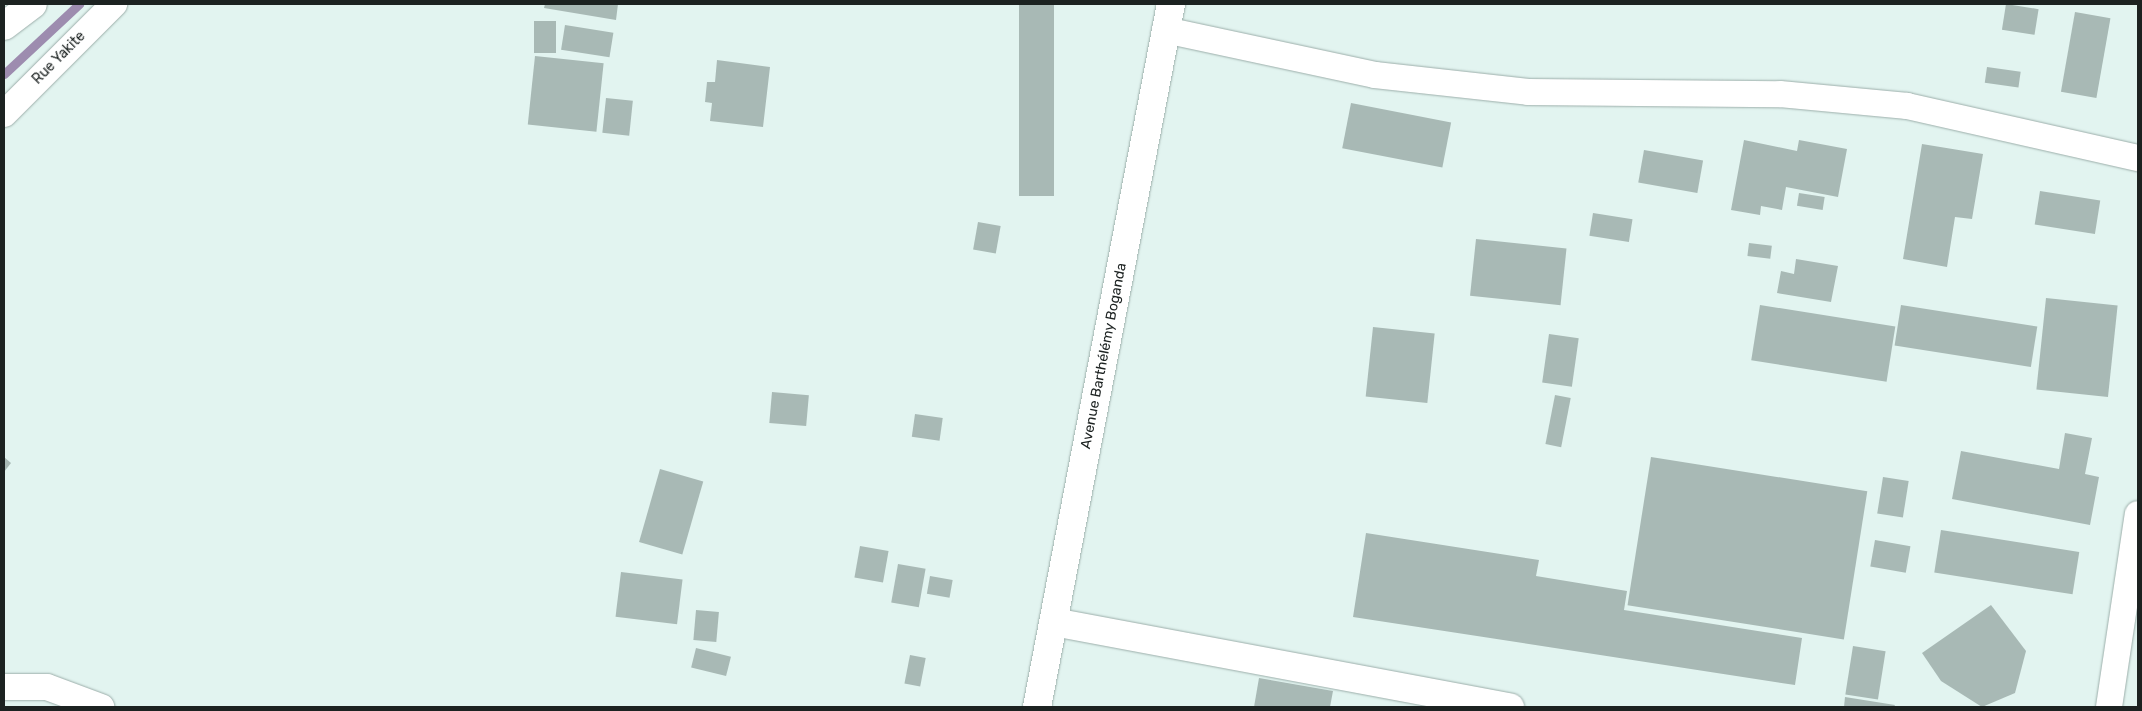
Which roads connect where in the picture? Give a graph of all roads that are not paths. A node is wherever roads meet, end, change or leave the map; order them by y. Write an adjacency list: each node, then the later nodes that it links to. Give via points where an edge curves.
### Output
1 (32, 4): 4 (main road)
2 (114, 4): 6 (street, Rue Yakite)
3 (1171, 4): 5 (main road, Avenue Barthélémy Boganda)
4 (4, 26)
5 (1165, 30): 7 (street, via 1375,74 1528,92 1780,94 1907,106); 9 (main road, Avenue Barthélémy Boganda)
6 (4, 114)
7 (2138, 158)
8 (2138, 514): 14 (street)
9 (1054, 622): 12 (main road, Avenue Barthélémy Boganda); 13 (main road)
10 (4, 687): 11 (street, via 47,687)
11 (101, 707)
12 (1037, 707)
13 (1510, 707)
14 (2109, 707)

